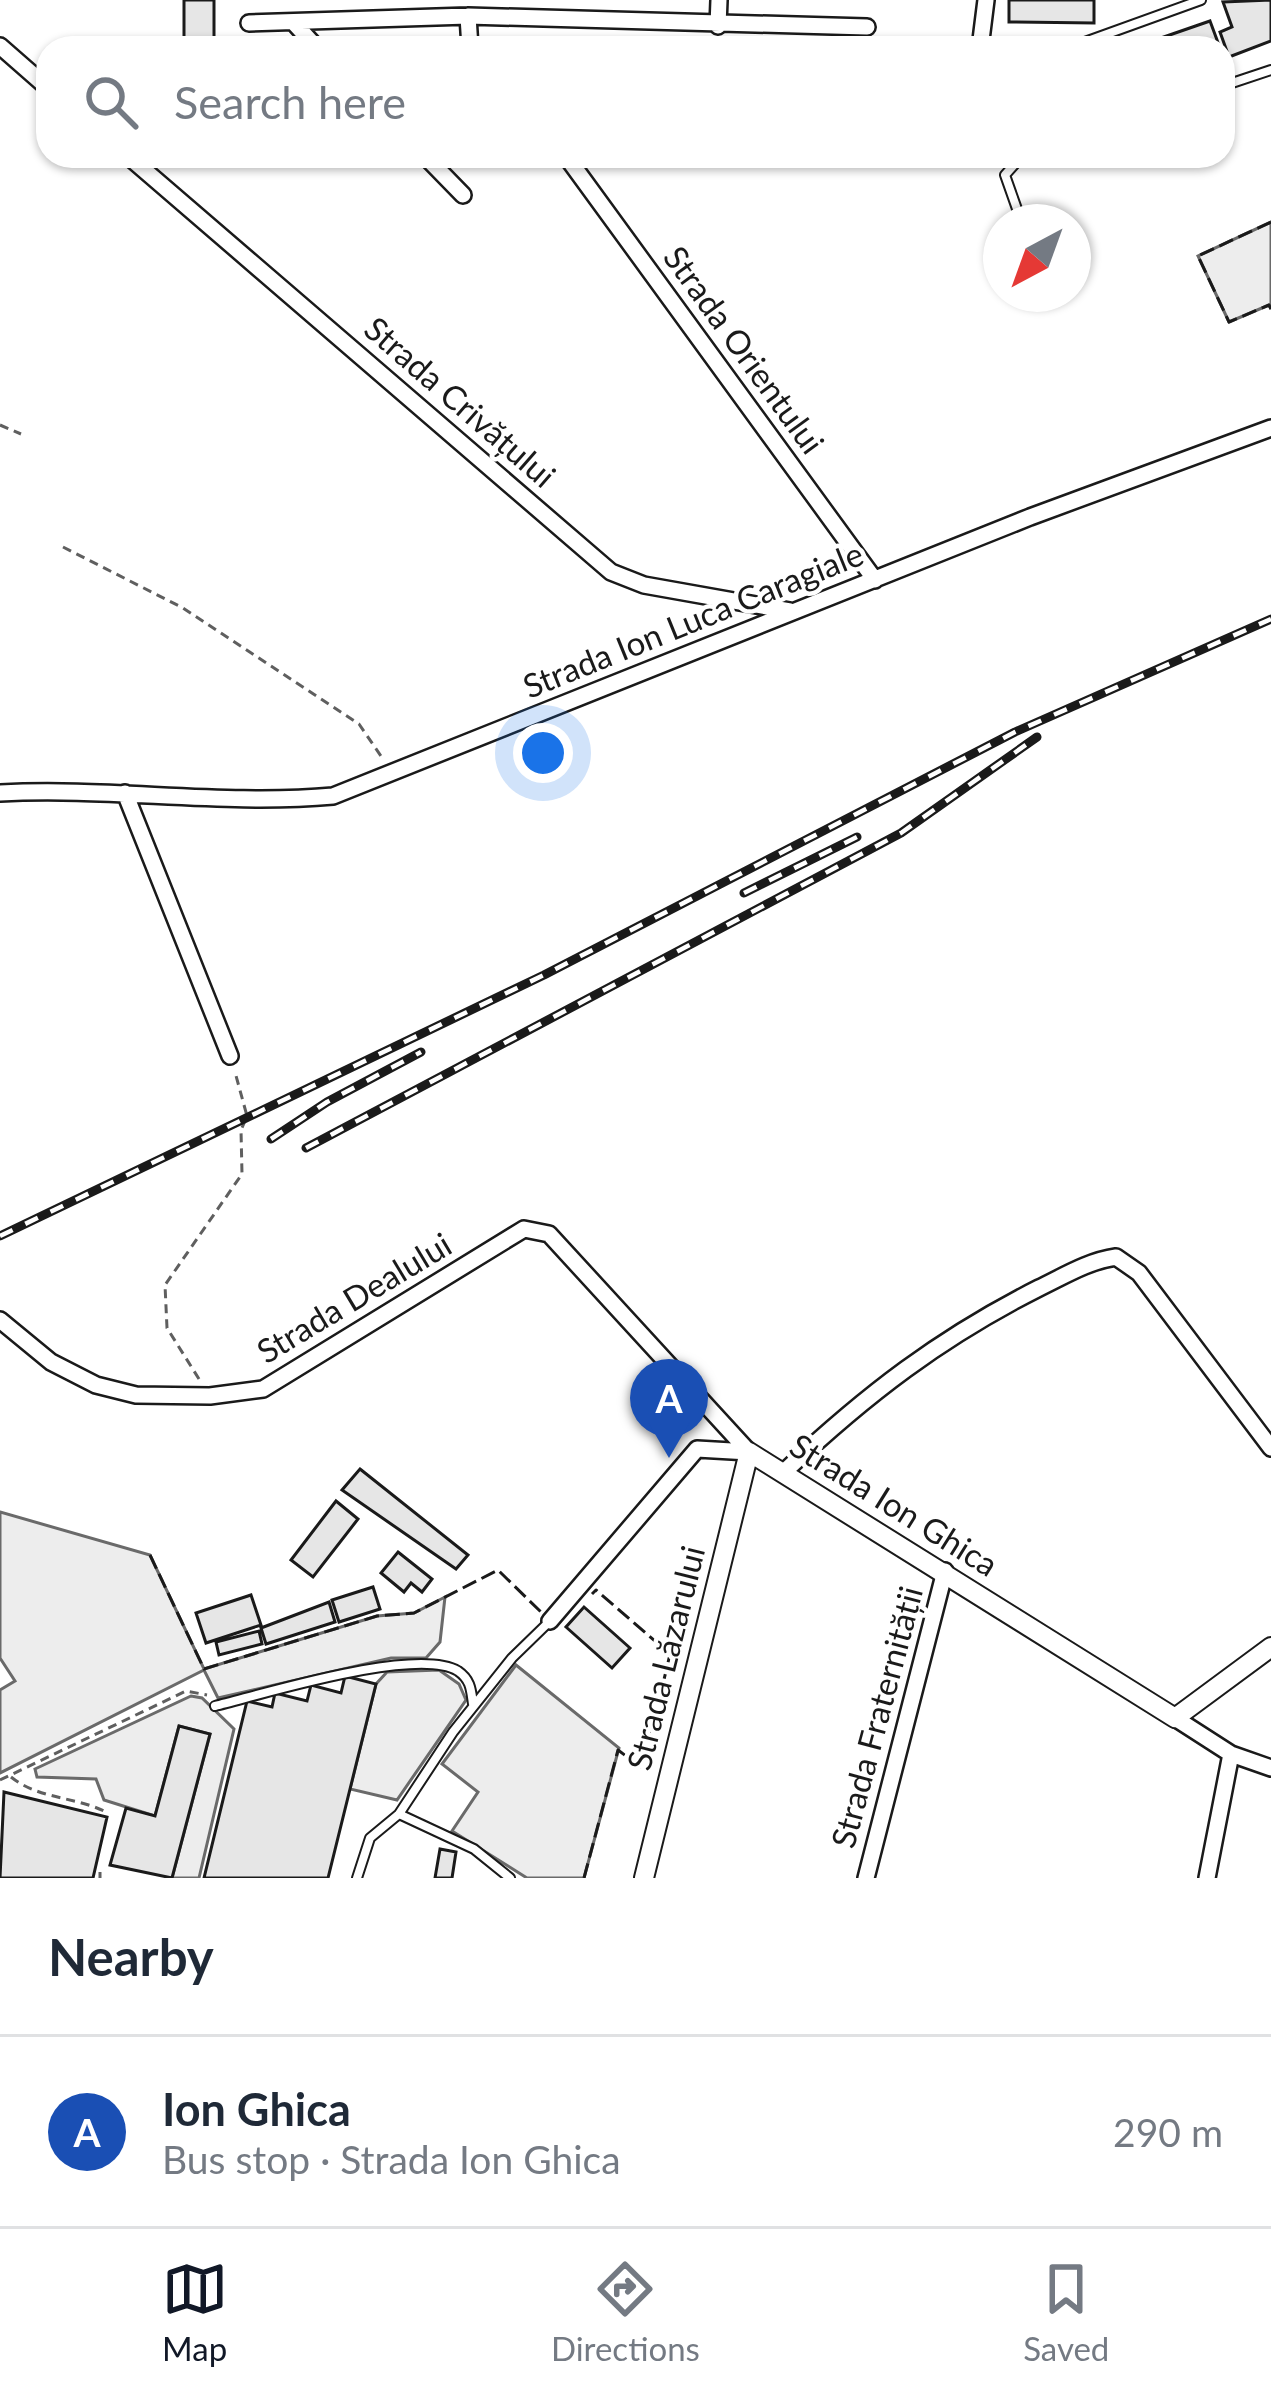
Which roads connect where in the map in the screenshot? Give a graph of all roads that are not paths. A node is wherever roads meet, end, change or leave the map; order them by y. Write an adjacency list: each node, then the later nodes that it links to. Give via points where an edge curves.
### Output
1 (719, 0): 7 (street)
2 (986, 0): 11 (street)
3 (1201, 0): 12 (lane)
4 (468, 16): 6 (street); 7 (street); 10 (street)
5 (249, 23): 6 (street)
6 (295, 23): 9 (street)
7 (718, 26): 8 (street)
8 (867, 27)
9 (306, 36)
10 (469, 36)
11 (982, 36)
12 (1101, 36)
13 (0, 46): 15 (street)
14 (1271, 70): 16 (lane)
15 (36, 78)
16 (1235, 82)
17 (142, 168): 25 (street, Strada Crivățului, via 611,572)
18 (436, 168): 21 (street)
19 (575, 168): 24 (street, Strada Orientului)
20 (1011, 168): 22 (lane, via 1005,175)
21 (463, 194)
22 (1015, 204)
23 (1271, 428): 24 (street, Strada Ion Luca Caragiale)
24 (875, 580): 25 (street, Strada Ion Luca Caragiale)
25 (793, 612): 27 (street, Strada Ion Luca Caragiale, via 333,796)
26 (0, 793): 27 (street, Strada Ion Luca Caragiale)
27 (125, 793): 28 (street)
28 (230, 1056)
29 (537, 1229): 30 (street, Strada Dealului, via 524,1229 263,1389 136,1395 96,1385 51,1362); 32 (street, Strada Ion Ghica)
30 (0, 1320)
31 (1271, 1448): 33 (street, via 1139,1273 1116,1257 958,1329 860,1401)
32 (749, 1452): 33 (street, Strada Ion Ghica); 35 (street, via 697,1449); 45 (street, Strada Lăzarului)
33 (785, 1471): 34 (street, Strada Ion Ghica)
34 (945, 1571): 39 (street, Strada Ion Ghica); 46 (street, Strada Fraternității)
35 (550, 1621): 38 (lane)
36 (1271, 1647): 39 (street)
37 (215, 1706): 38 (lane, via 376,1667 435,1664 470,1682)
38 (473, 1706): 42 (lane)
39 (1175, 1718): 40 (street, Strada Ion Ghica)
40 (1231, 1754): 41 (street, Strada Ion Ghica); 47 (street)
41 (1271, 1768)
42 (399, 1814): 43 (lane, via 370,1838); 44 (lane, via 474,1849)
43 (357, 1878)
44 (511, 1878)
45 (644, 1878)
46 (866, 1878)
47 (1207, 1878)

